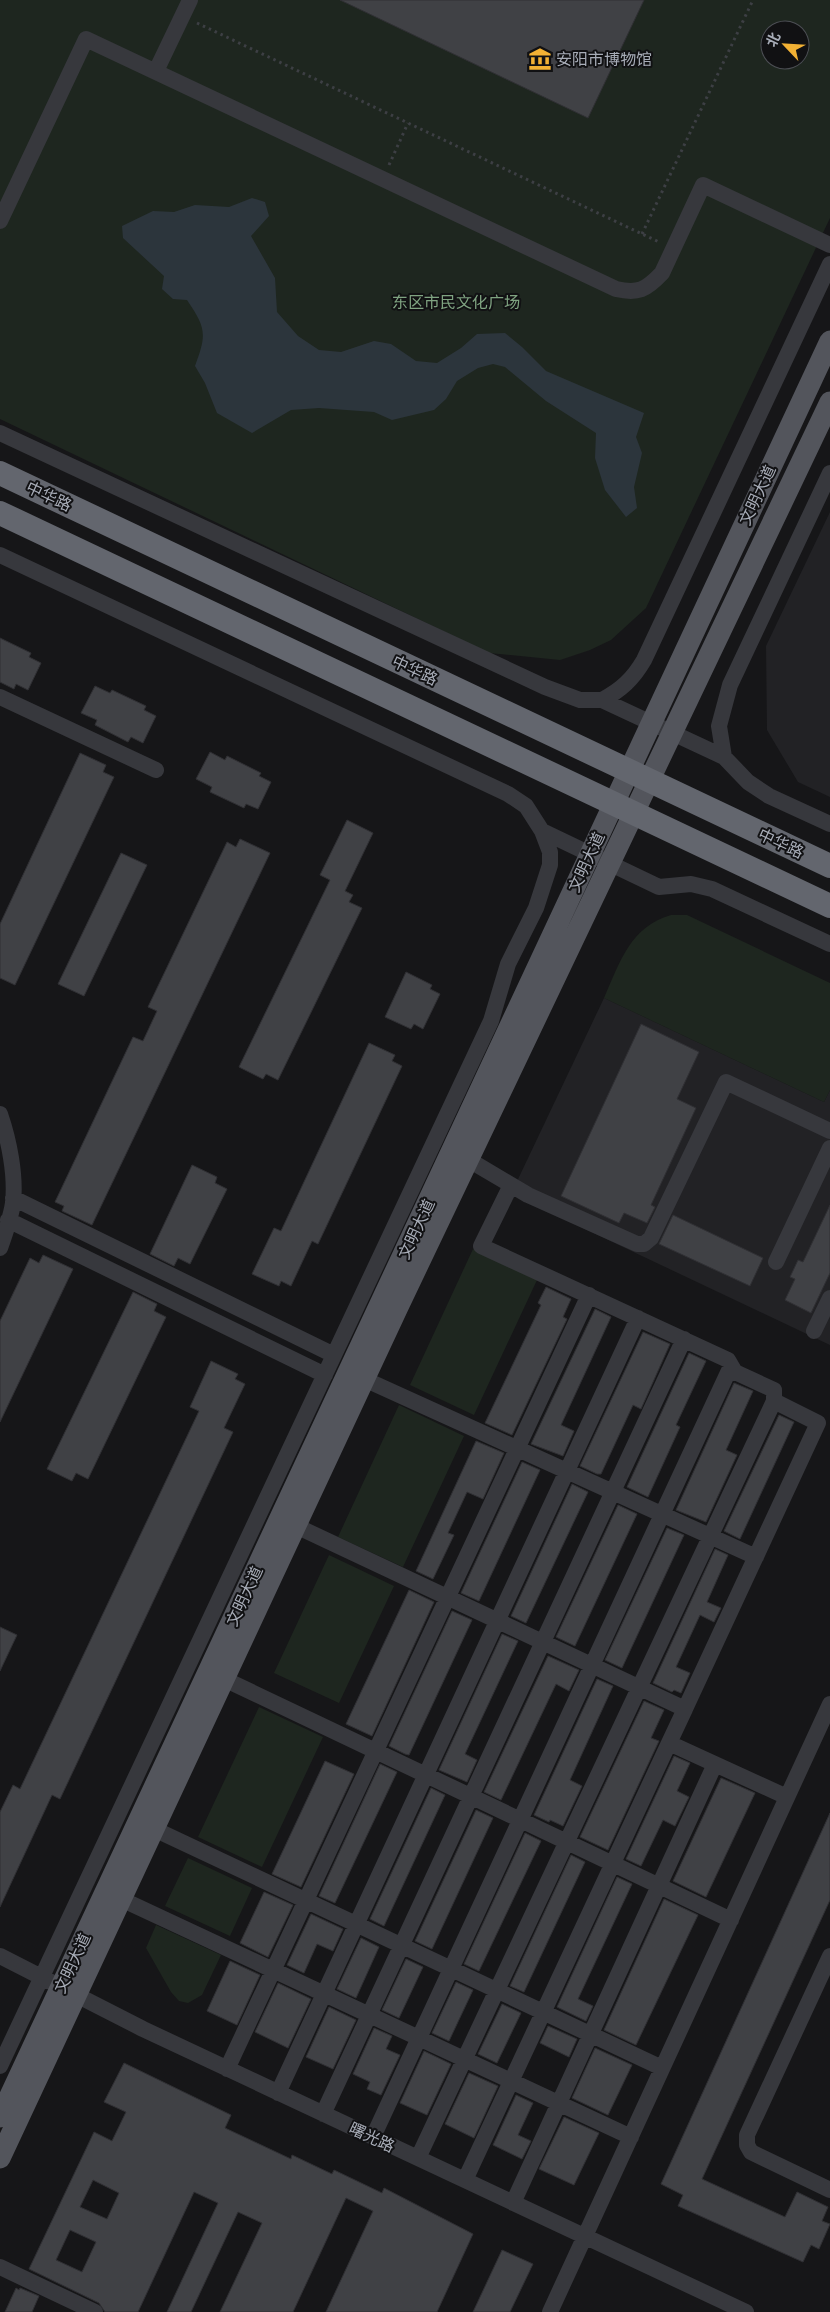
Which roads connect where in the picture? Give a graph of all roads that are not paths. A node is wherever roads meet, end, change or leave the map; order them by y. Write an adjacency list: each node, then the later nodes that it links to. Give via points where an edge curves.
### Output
1 (190, 0): 2 (street)
2 (156, 72): 3 (street, via 86,38); 4 (street, via 616,289 632,292 651,284 662,273 703,185)
3 (0, 221)
4 (830, 245)
5 (830, 264): 14 (street, via 644,660 637,673 620,690)
6 (830, 340): 15 (main road, 文明大道)
7 (830, 402): 16 (main road, 文明大道)
8 (0, 433): 14 (street, via 545,687 580,700)
9 (0, 473): 19 (highway, 中华路)
10 (830, 473): 17 (street, via 730,685 720,726)
11 (0, 513): 20 (highway)
12 (0, 555): 22 (street, via 508,794 526,806)
13 (0, 697): 18 (street)
14 (602, 700): 15 (street)
15 (651, 723): 16 (street); 19 (main road, 文明大道)
16 (672, 733): 17 (street); 19 (main road, 文明大道)
17 (724, 757): 21 (street, via 748,782 769,796)
18 (156, 770)
19 (639, 776): 20 (main road, 文明大道); 25 (highway, 中华路)
20 (624, 809): 23 (main road, 文明大道); 24 (main road, 文明大道); 26 (highway)
21 (830, 824)
22 (542, 831): 23 (street); 42 (street, via 550,852 550,865 536,908 508,964 491,1021)
23 (590, 854): 24 (street); 83 (main road, 文明大道)
24 (610, 863): 27 (street, via 659,887 691,884 712,889); 31 (main road, 文明大道)
25 (830, 866)
26 (830, 906)
27 (830, 944)
28 (0, 1114): 33 (street, via 12,1173)
29 (830, 1131): 32 (street, via 726,1082 651,1238 644,1244 637,1244)
30 (830, 1148): 36 (street)
31 (469, 1160): 32 (street); 45 (main road, 文明大道)
32 (511, 1185): 37 (street, via 481,1246)
33 (13, 1198): 34 (street); 42 (street)
34 (8, 1220): 35 (street); 44 (street)
35 (0, 1248)
36 (776, 1262)
37 (589, 1295): 39 (street); 47 (street)
38 (830, 1298): 40 (street)
39 (638, 1318): 41 (street); 48 (street)
40 (814, 1331)
41 (684, 1339): 43 (street, via 728,1360); 49 (street)
42 (334, 1355): 44 (street)
43 (731, 1366): 46 (street, via 735,1372 774,1390); 50 (street)
44 (324, 1375): 82 (street)
45 (364, 1379): 47 (street); 51 (main road, 文明大道)
46 (774, 1401): 52 (street); 53 (street, via 818,1423)
47 (517, 1448): 48 (street); 54 (street)
48 (567, 1471): 49 (street); 55 (street)
49 (613, 1492): 50 (street); 56 (street)
50 (662, 1514): 52 (street); 57 (street)
51 (296, 1526): 54 (street); 58 (main road, 文明大道)
52 (711, 1536): 53 (street); 59 (street)
53 (756, 1556): 61 (street)
54 (447, 1598): 55 (street); 63 (street)
55 (498, 1621): 56 (street); 65 (street)
56 (543, 1642): 57 (street); 66 (street)
57 (592, 1665): 59 (street); 68 (street)
58 (224, 1679): 63 (street); 69 (main road, 文明大道)
59 (639, 1688): 61 (street); 70 (street)
60 (830, 1704): 67 (street)
61 (685, 1709): 62 (street)
62 (669, 1743): 64 (street); 71 (street)
63 (376, 1751): 65 (street); 74 (street)
64 (716, 1764): 67 (street); 72 (street)
65 (426, 1775): 66 (street); 76 (street)
66 (471, 1796): 68 (street); 77 (street)
67 (787, 1797): 75 (street)
68 (521, 1820): 70 (street); 80 (street)
69 (154, 1829): 73 (main road, 文明大道); 74 (street)
70 (567, 1842): 71 (street); 84 (street)
71 (613, 1863): 72 (street); 86 (street)
72 (660, 1886): 75 (street); 88 (street)
73 (121, 1898): 81 (street); 83 (main road, 文明大道)
74 (306, 1901): 76 (street); 81 (street)
75 (730, 1920): 92 (street)
76 (356, 1925): 77 (street); 85 (street)
77 (401, 1946): 80 (street); 87 (street)
78 (0, 1956): 82 (street, 曙光路)
79 (830, 1956): 104 (street, via 747,2135 747,2146 751,2152)
80 (451, 1969): 84 (street); 89 (street)
81 (273, 1970): 85 (street); 93 (street)
82 (42, 1977): 83 (street, 曙光路); 91 (street)
83 (69, 1991): 93 (street, 曙光路); 98 (main road, 文明大道); 101 (main road, 文明大道)
84 (497, 1991): 86 (street); 90 (street)
85 (324, 1994): 87 (street); 95 (street)
86 (543, 2012): 88 (street); 94 (street)
87 (369, 2015): 89 (street); 97 (street)
88 (590, 2035): 92 (street); 96 (street)
89 (419, 2038): 90 (street); 99 (street)
90 (465, 2059): 94 (street); 102 (street)
91 (1, 2061)
92 (662, 2068): 100 (street)
93 (227, 2069): 95 (street, 曙光路)
94 (512, 2081): 96 (street); 103 (street)
95 (278, 2093): 97 (street, 曙光路)
96 (559, 2103): 100 (street); 105 (street)
97 (323, 2114): 99 (street, 曙光路)
98 (0, 2117)
99 (373, 2137): 102 (street, 曙光路)
100 (630, 2137): 106 (street)
101 (0, 2158)
102 (418, 2158): 103 (street, 曙光路)
103 (465, 2180): 105 (street, 曙光路)
104 (830, 2190)
105 (513, 2203): 106 (street, 曙光路)
106 (584, 2236): 109 (street); 110 (street, 曙光路)
107 (0, 2267): 108 (street)
108 (95, 2312)
109 (550, 2312)
110 (746, 2312)

